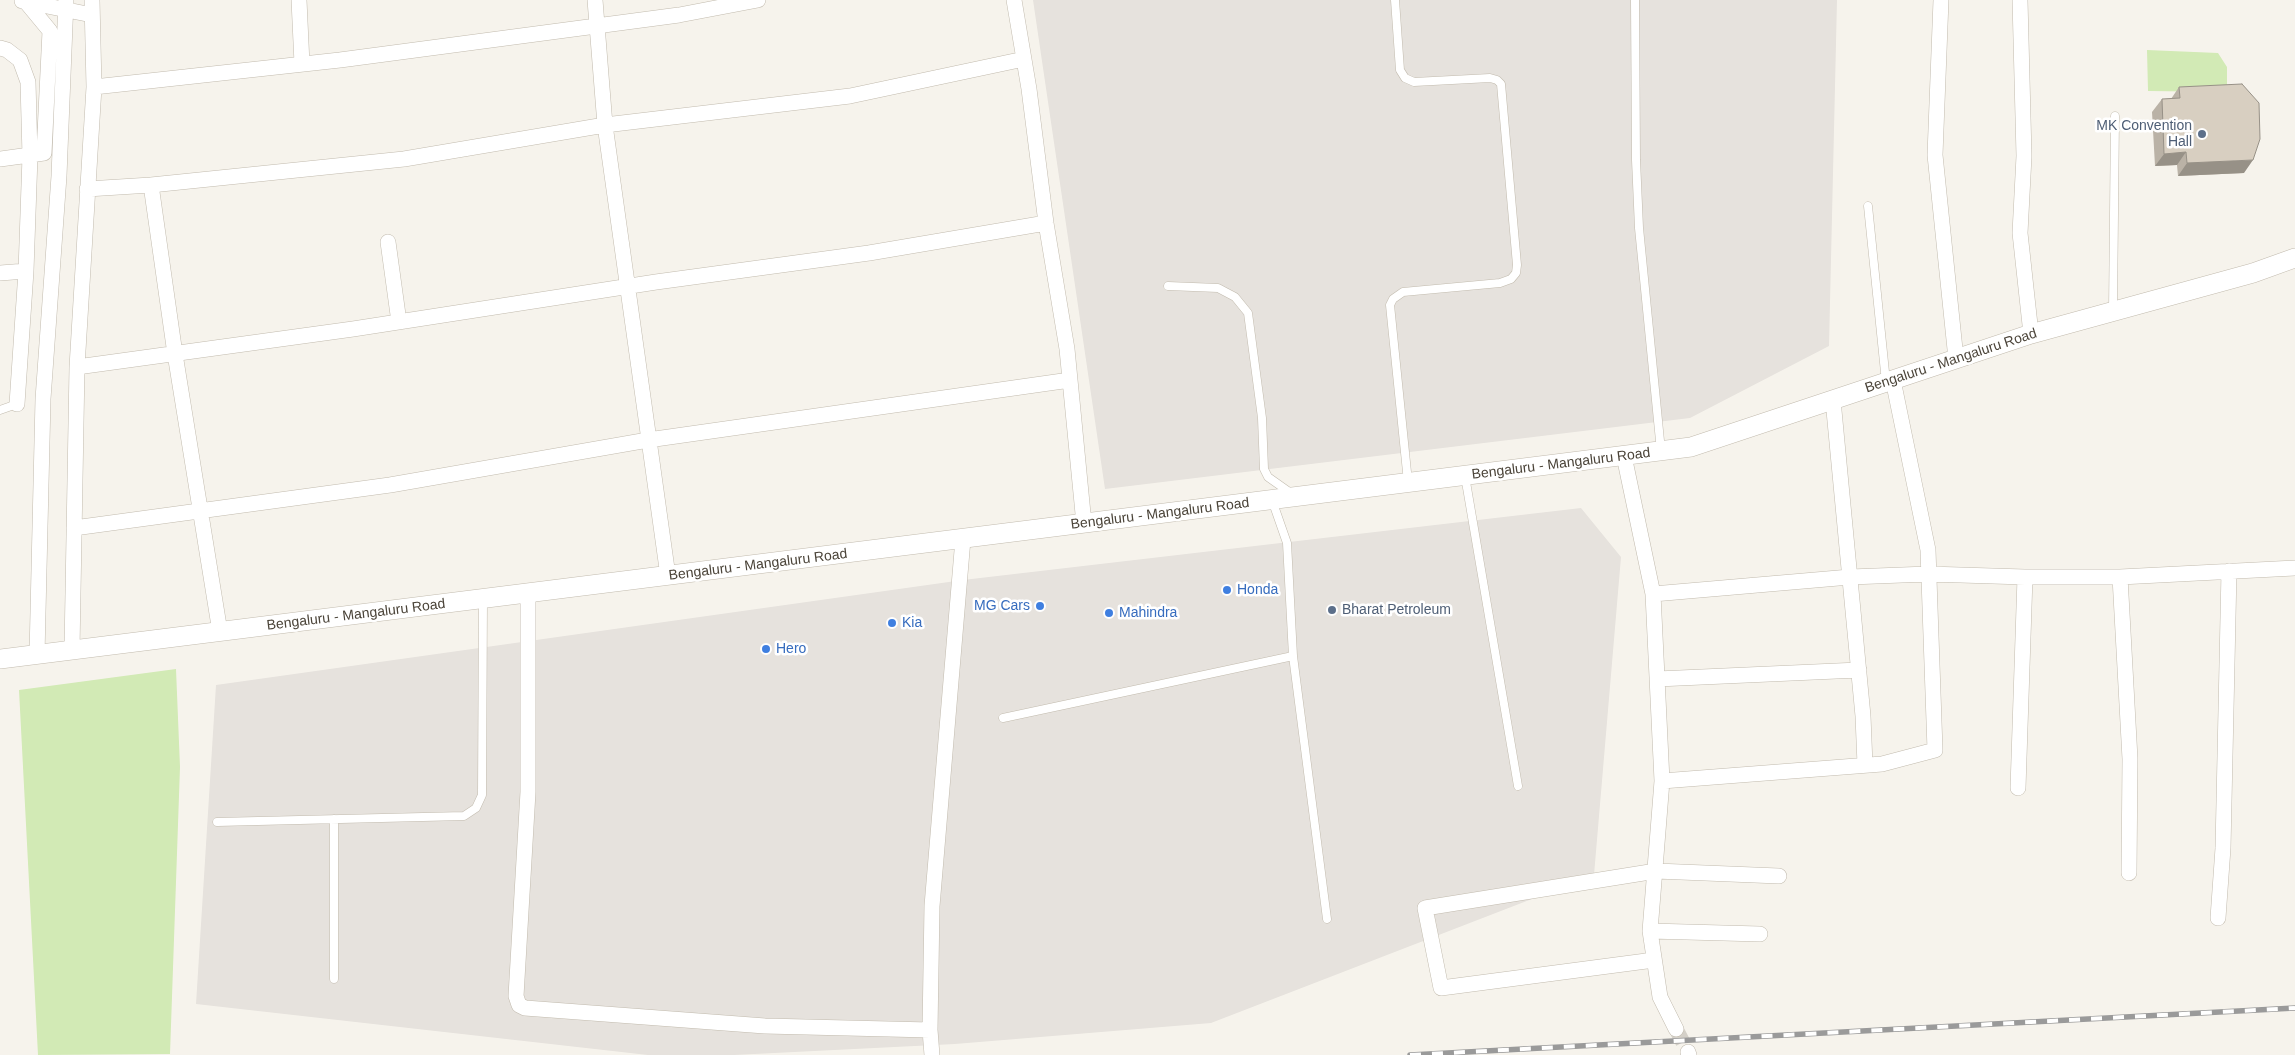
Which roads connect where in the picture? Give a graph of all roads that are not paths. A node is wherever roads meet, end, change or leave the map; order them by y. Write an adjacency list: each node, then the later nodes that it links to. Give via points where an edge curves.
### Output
1 (299, 0): 15 (street)
2 (595, 0): 12 (street)
3 (758, 0): 12 (street, via 679,15)
4 (1014, 0): 14 (street)
5 (1395, 0): 46 (lane, via 1400,70 1405,78 1414,82 1490,78 1501,84 1517,266 1511,279 1500,283 1403,292 1393,298 1390,305)
6 (1635, 0): 43 (lane, via 1639,228)
7 (1941, 0): 35 (street, via 1935,155)
8 (2020, 0): 33 (street, via 2024,156 2020,233)
9 (21, 1): 10 (street); 19 (street, via 50,30 44,153)
10 (65, 5): 11 (street); 65 (street, via 58,176 43,399)
11 (92, 7): 16 (street)
12 (598, 25): 15 (street); 18 (street)
13 (0, 48): 19 (street, via 20,60 27,80)
14 (1024, 59): 18 (street, via 850,96); 24 (street)
15 (302, 64): 16 (street)
16 (94, 87): 22 (street)
17 (2115, 116): 31 (lane)
18 (605, 125): 21 (street, via 404,159); 30 (street)
19 (30, 156): 20 (street); 27 (street)
20 (0, 159)
21 (151, 185): 22 (street); 34 (street)
22 (87, 189): 36 (street)
23 (1868, 206): 38 (lane)
24 (1046, 223): 30 (street, via 870,253); 37 (street)
25 (388, 242): 32 (street)
26 (2295, 258): 31 (street, Bengaluru - Mangaluru Road)
27 (26, 271): 28 (street); 40 (street)
28 (0, 273)
29 (1168, 286): 47 (lane, via 1218,288 1236,297 1248,313 1262,418 1264,470 1268,478)
30 (627, 287): 32 (street); 42 (street)
31 (2113, 311): 33 (street, Bengaluru - Mangaluru Road)
32 (399, 322): 34 (street)
33 (2031, 334): 35 (street, Bengaluru - Mangaluru Road)
34 (175, 354): 36 (street); 49 (street)
35 (1956, 359): 38 (street, Bengaluru - Mangaluru Road)
36 (77, 367): 51 (street)
37 (1070, 380): 42 (street); 50 (street)
38 (1889, 381): 39 (street, Bengaluru - Mangaluru Road); 55 (street, via 1928,550)
39 (1833, 400): 43 (street, Bengaluru - Mangaluru Road, via 1691,447); 57 (street)
40 (18, 404): 41 (lane)
41 (0, 410)
42 (648, 440): 49 (street, via 390,485); 56 (street)
43 (1661, 451): 44 (street, Bengaluru - Mangaluru Road)
44 (1624, 456): 45 (street, Bengaluru - Mangaluru Road); 61 (street)
45 (1465, 476): 46 (street, Bengaluru - Mangaluru Road); 73 (lane)
46 (1408, 483): 47 (street, Bengaluru - Mangaluru Road)
47 (1296, 497): 48 (street, Bengaluru - Mangaluru Road)
48 (1272, 500): 50 (street, Bengaluru - Mangaluru Road); 66 (lane, via 1287,543)
49 (199, 509): 51 (street); 63 (street)
50 (1084, 524): 52 (street, Bengaluru - Mangaluru Road)
51 (74, 528): 64 (street)
52 (962, 539): 56 (street, Bengaluru - Mangaluru Road); 87 (street, via 932,906)
53 (2295, 568): 54 (street)
54 (2229, 571): 59 (street); 80 (street, via 2223,848)
55 (1928, 574): 57 (street); 58 (street); 71 (street, via 1936,748 1882,764)
56 (668, 576): 60 (street, Bengaluru - Mangaluru Road)
57 (1850, 577): 61 (street); 68 (street)
58 (2025, 577): 59 (street); 74 (street)
59 (2120, 577): 78 (street, via 2130,759)
60 (528, 594): 62 (street, Bengaluru - Mangaluru Road); 87 (street, via 528,792 516,996 519,1005 524,1008 765,1026)
61 (1654, 594): 69 (street)
62 (484, 600): 63 (street, Bengaluru - Mangaluru Road); 75 (lane, via 482,795 476,808 464,816)
63 (220, 632): 64 (street, Bengaluru - Mangaluru Road)
64 (72, 649): 65 (street, Bengaluru - Mangaluru Road)
65 (37, 655): 67 (street, Bengaluru - Mangaluru Road)
66 (1293, 656): 70 (lane); 81 (lane)
67 (0, 659)
68 (1859, 670): 69 (street); 71 (street)
69 (1657, 679): 72 (street)
70 (1003, 718)
71 (1865, 765): 72 (street)
72 (1662, 781): 77 (street)
73 (1518, 786)
74 (2018, 788)
75 (334, 819): 76 (lane); 85 (lane)
76 (217, 822)
77 (1656, 871): 79 (street); 82 (street); 84 (street, via 1424,908 1441,988)
78 (2129, 872)
79 (1779, 876)
80 (2218, 918)
81 (1326, 919)
82 (1650, 932): 83 (street); 84 (street)
83 (1760, 934)
84 (1654, 960): 86 (street, via 1660,997)
85 (334, 979)
86 (1676, 1029)
87 (930, 1030): 88 (street)
88 (932, 1055)

